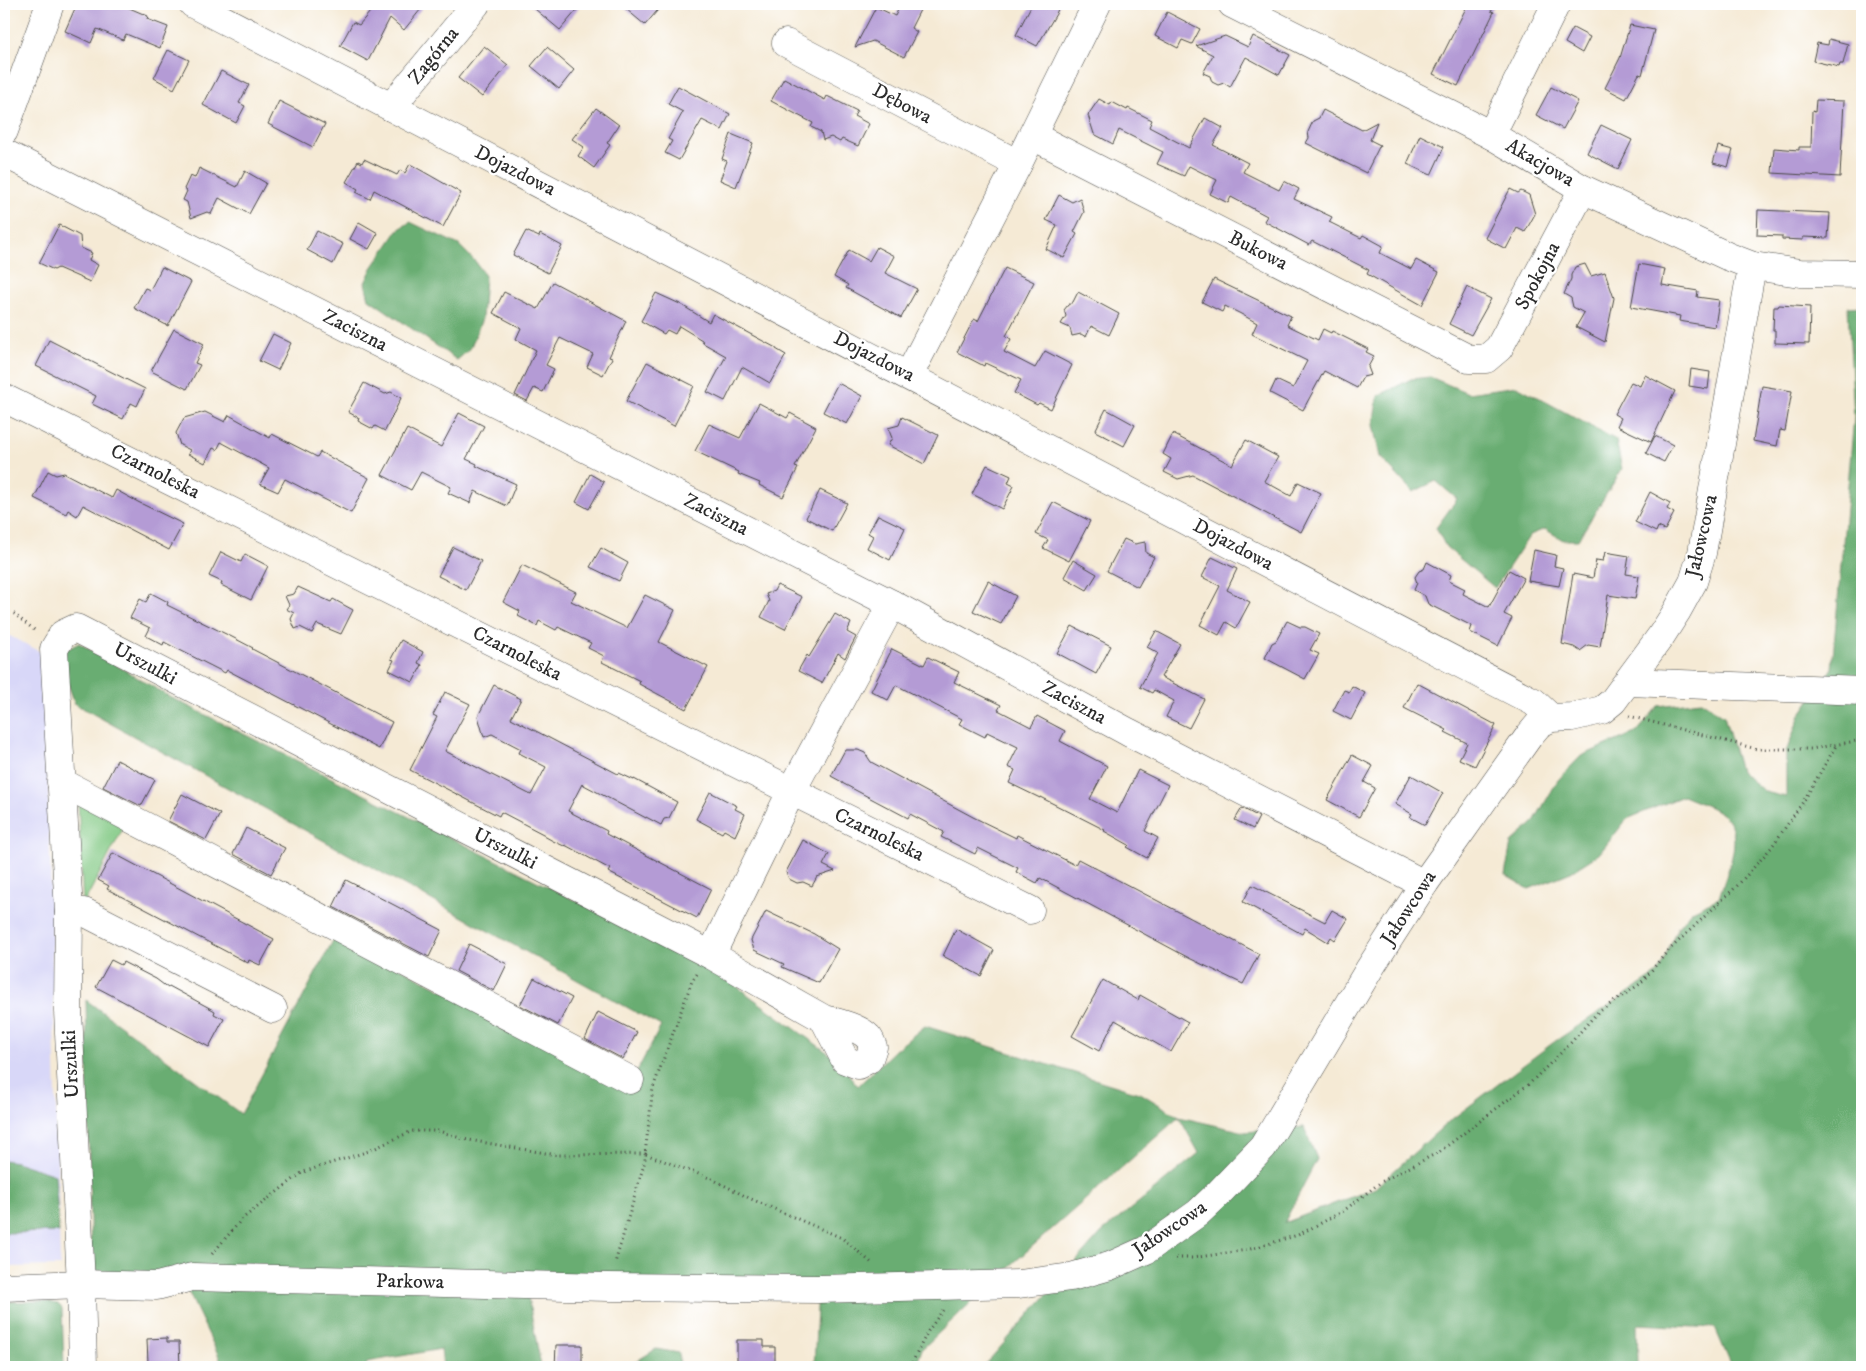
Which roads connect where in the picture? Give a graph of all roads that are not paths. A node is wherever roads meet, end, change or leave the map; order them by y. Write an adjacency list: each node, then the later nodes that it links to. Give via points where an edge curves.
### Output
1 (50, 4): 9 (street)
2 (193, 4): 8 (street, Dojazdowa)
3 (476, 4): 8 (street, Zagórna)
4 (1096, 4): 11 (street)
5 (1232, 4): 10 (street, Akacjowa)
6 (1556, 4): 10 (street)
7 (786, 43): 13 (street, Dębowa)
8 (391, 107): 18 (street, Dojazdowa)
9 (4, 131)
10 (1491, 135): 14 (street, Akacjowa)
11 (1032, 136): 13 (street); 17 (street, Bukowa, via 1469,359)
12 (4, 153): 20 (street, Zaciszna)
13 (1018, 164): 18 (street)
14 (1583, 189): 15 (street, Akacjowa); 17 (street, Spokojna, via 1499,348)
15 (1753, 266): 16 (street, Akacjowa, via 1800,273); 21 (street, Jałowcowa, via 1702,553 1693,582 1661,636)
16 (1862, 274)
17 (1486, 359)
18 (909, 375): 23 (street, Dojazdowa, via 1534,702)
19 (4, 398): 25 (street, Czarnoleska)
20 (892, 604): 25 (street); 26 (street, Zaciszna, via 1128,732)
21 (1628, 682): 22 (street); 23 (street, Jałowcowa, via 1602,710)
22 (1862, 691)
23 (1551, 718): 26 (street, Jałowcowa, via 1539,724 1529,736)
24 (61, 782): 28 (street, Urszulki); 29 (street, Urszulki, via 54,649 63,634 76,628); 32 (street)
25 (790, 792): 27 (street, Czarnoleska); 29 (street)
26 (1424, 884): 35 (street, Jałowcowa, via 1263,1146 1198,1214 1146,1250 1110,1266 1062,1278 1018,1284)
27 (1030, 910)
28 (69, 912): 30 (street, via 84,912); 33 (street, Urszulki, via 68,1011)
29 (711, 955): 31 (street, Urszulki)
30 (273, 1009)
31 (815, 1014)
32 (630, 1080)
33 (81, 1284): 34 (street, Parkowa); 35 (street, Parkowa, via 157,1286 192,1277); 36 (street, Urszulki)
34 (4, 1286)
35 (818, 1289)
36 (83, 1367)

